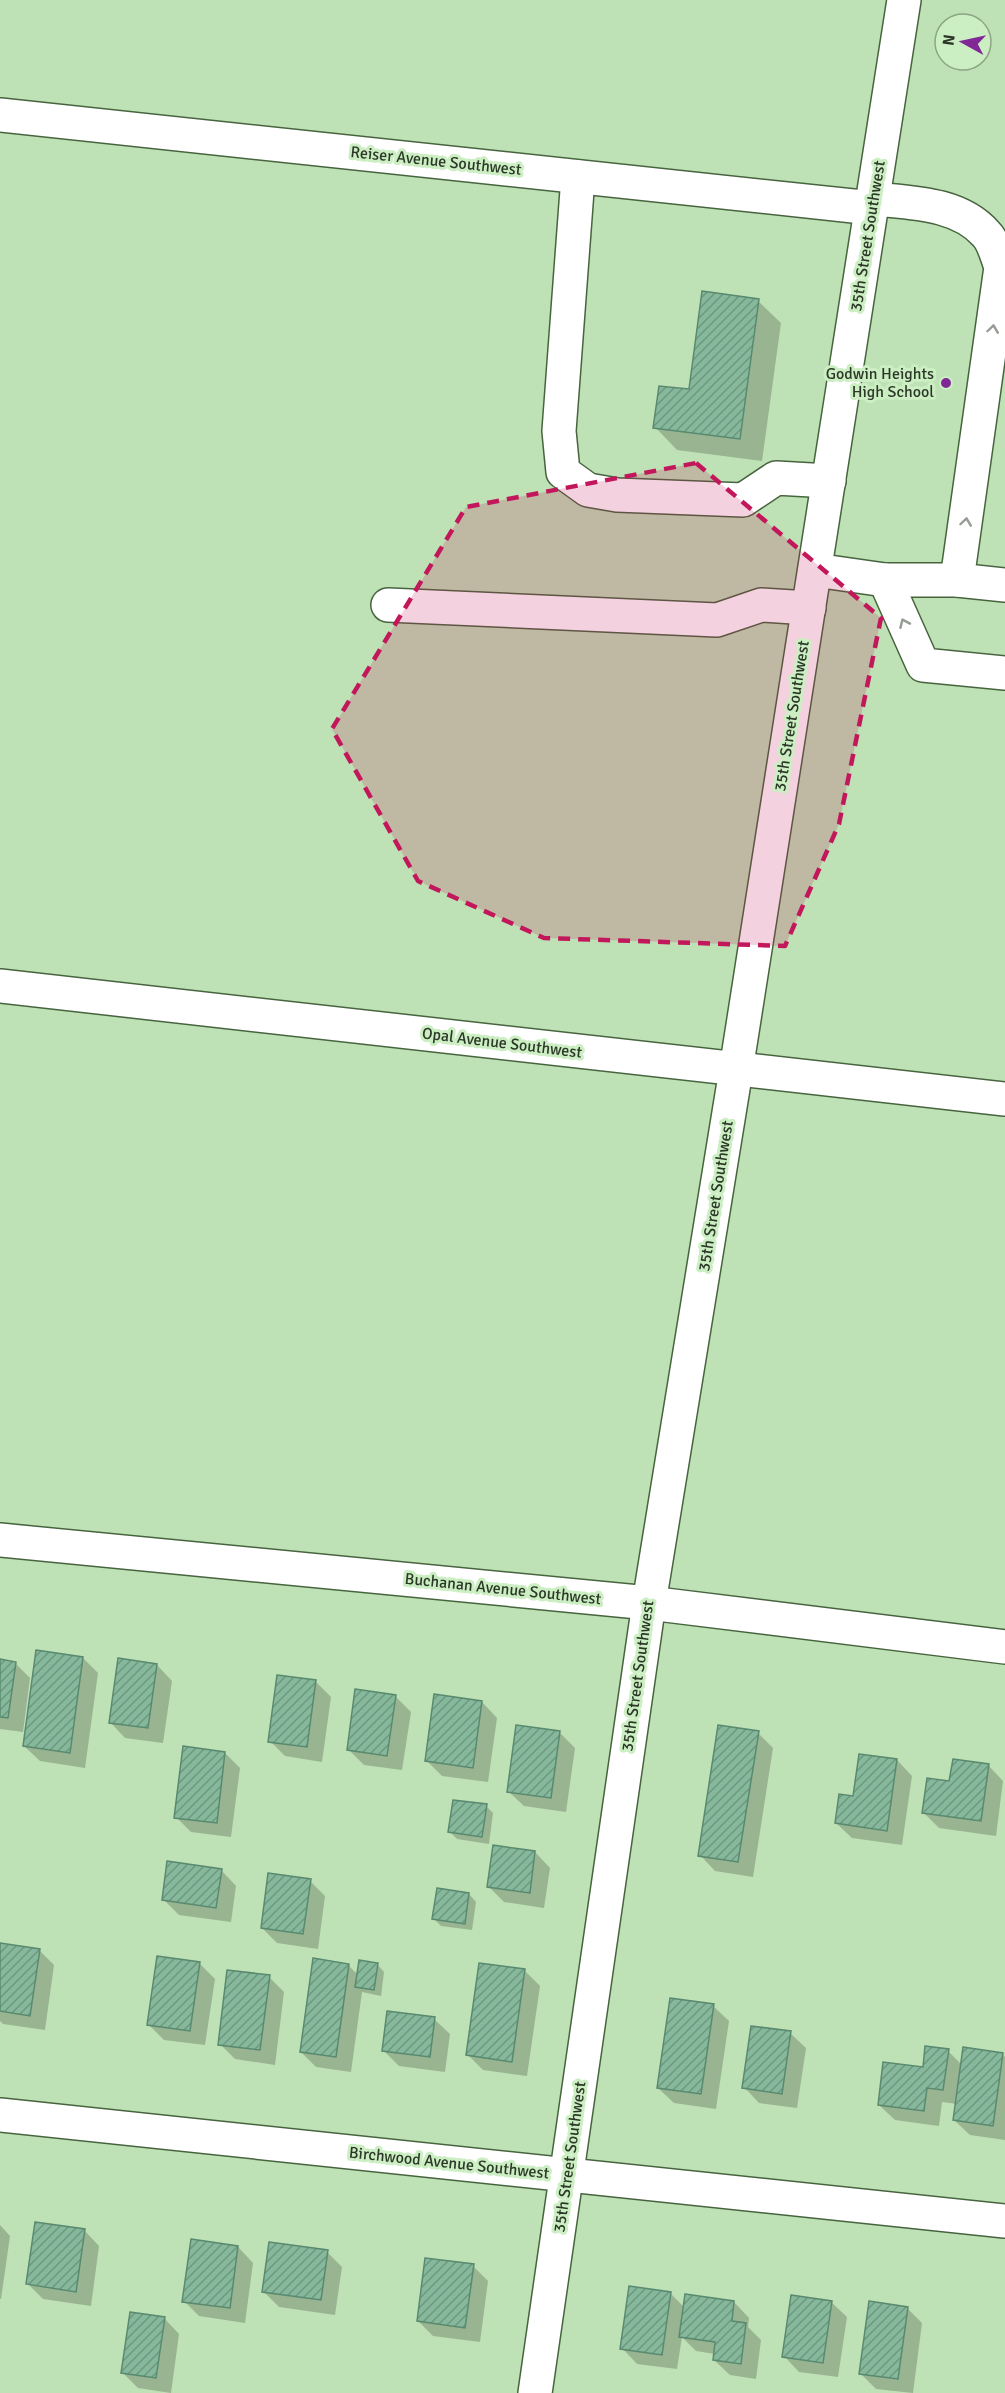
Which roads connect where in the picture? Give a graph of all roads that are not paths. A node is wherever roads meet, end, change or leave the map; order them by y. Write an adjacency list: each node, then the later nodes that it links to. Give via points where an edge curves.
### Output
1 (904, 0): 4 (street, 35th Street Southwest)
2 (0, 115): 3 (street, Reiser Avenue Southwest)
3 (578, 177): 4 (street, Reiser Avenue Southwest); 5 (street, via 559,431 563,472 588,490 617,495 743,500 776,478)
4 (873, 204): 5 (street, 35th Street Southwest); 8 (street, Reiser Avenue Southwest, one-way to 4, via 1001,267 988,235 968,218 931,205)
5 (829, 481): 6 (street, 35th Street Southwest)
6 (815, 570): 7 (street); 11 (street, 35th Street Southwest)
7 (885, 580): 8 (street); 12 (street, one-way to 7, via 923,665)
8 (957, 580): 9 (street)
9 (1005, 585)
10 (388, 605): 11 (street, via 717,620 761,605)
11 (809, 608): 14 (street, 35th Street Southwest)
12 (1005, 674)
13 (0, 986): 14 (street, Opal Avenue Southwest)
14 (736, 1070): 15 (street, Opal Avenue Southwest); 17 (street, 35th Street Southwest)
15 (1005, 1099)
16 (0, 1540): 17 (street, Buchanan Avenue Southwest)
17 (648, 1603): 18 (street, Buchanan Avenue Southwest); 20 (street, 35th Street Southwest)
18 (1005, 1647)
19 (0, 2115): 20 (street, Birchwood Avenue Southwest)
20 (568, 2175): 21 (street, Birchwood Avenue Southwest); 22 (street, 35th Street Southwest)
21 (1005, 2221)
22 (535, 2393)

